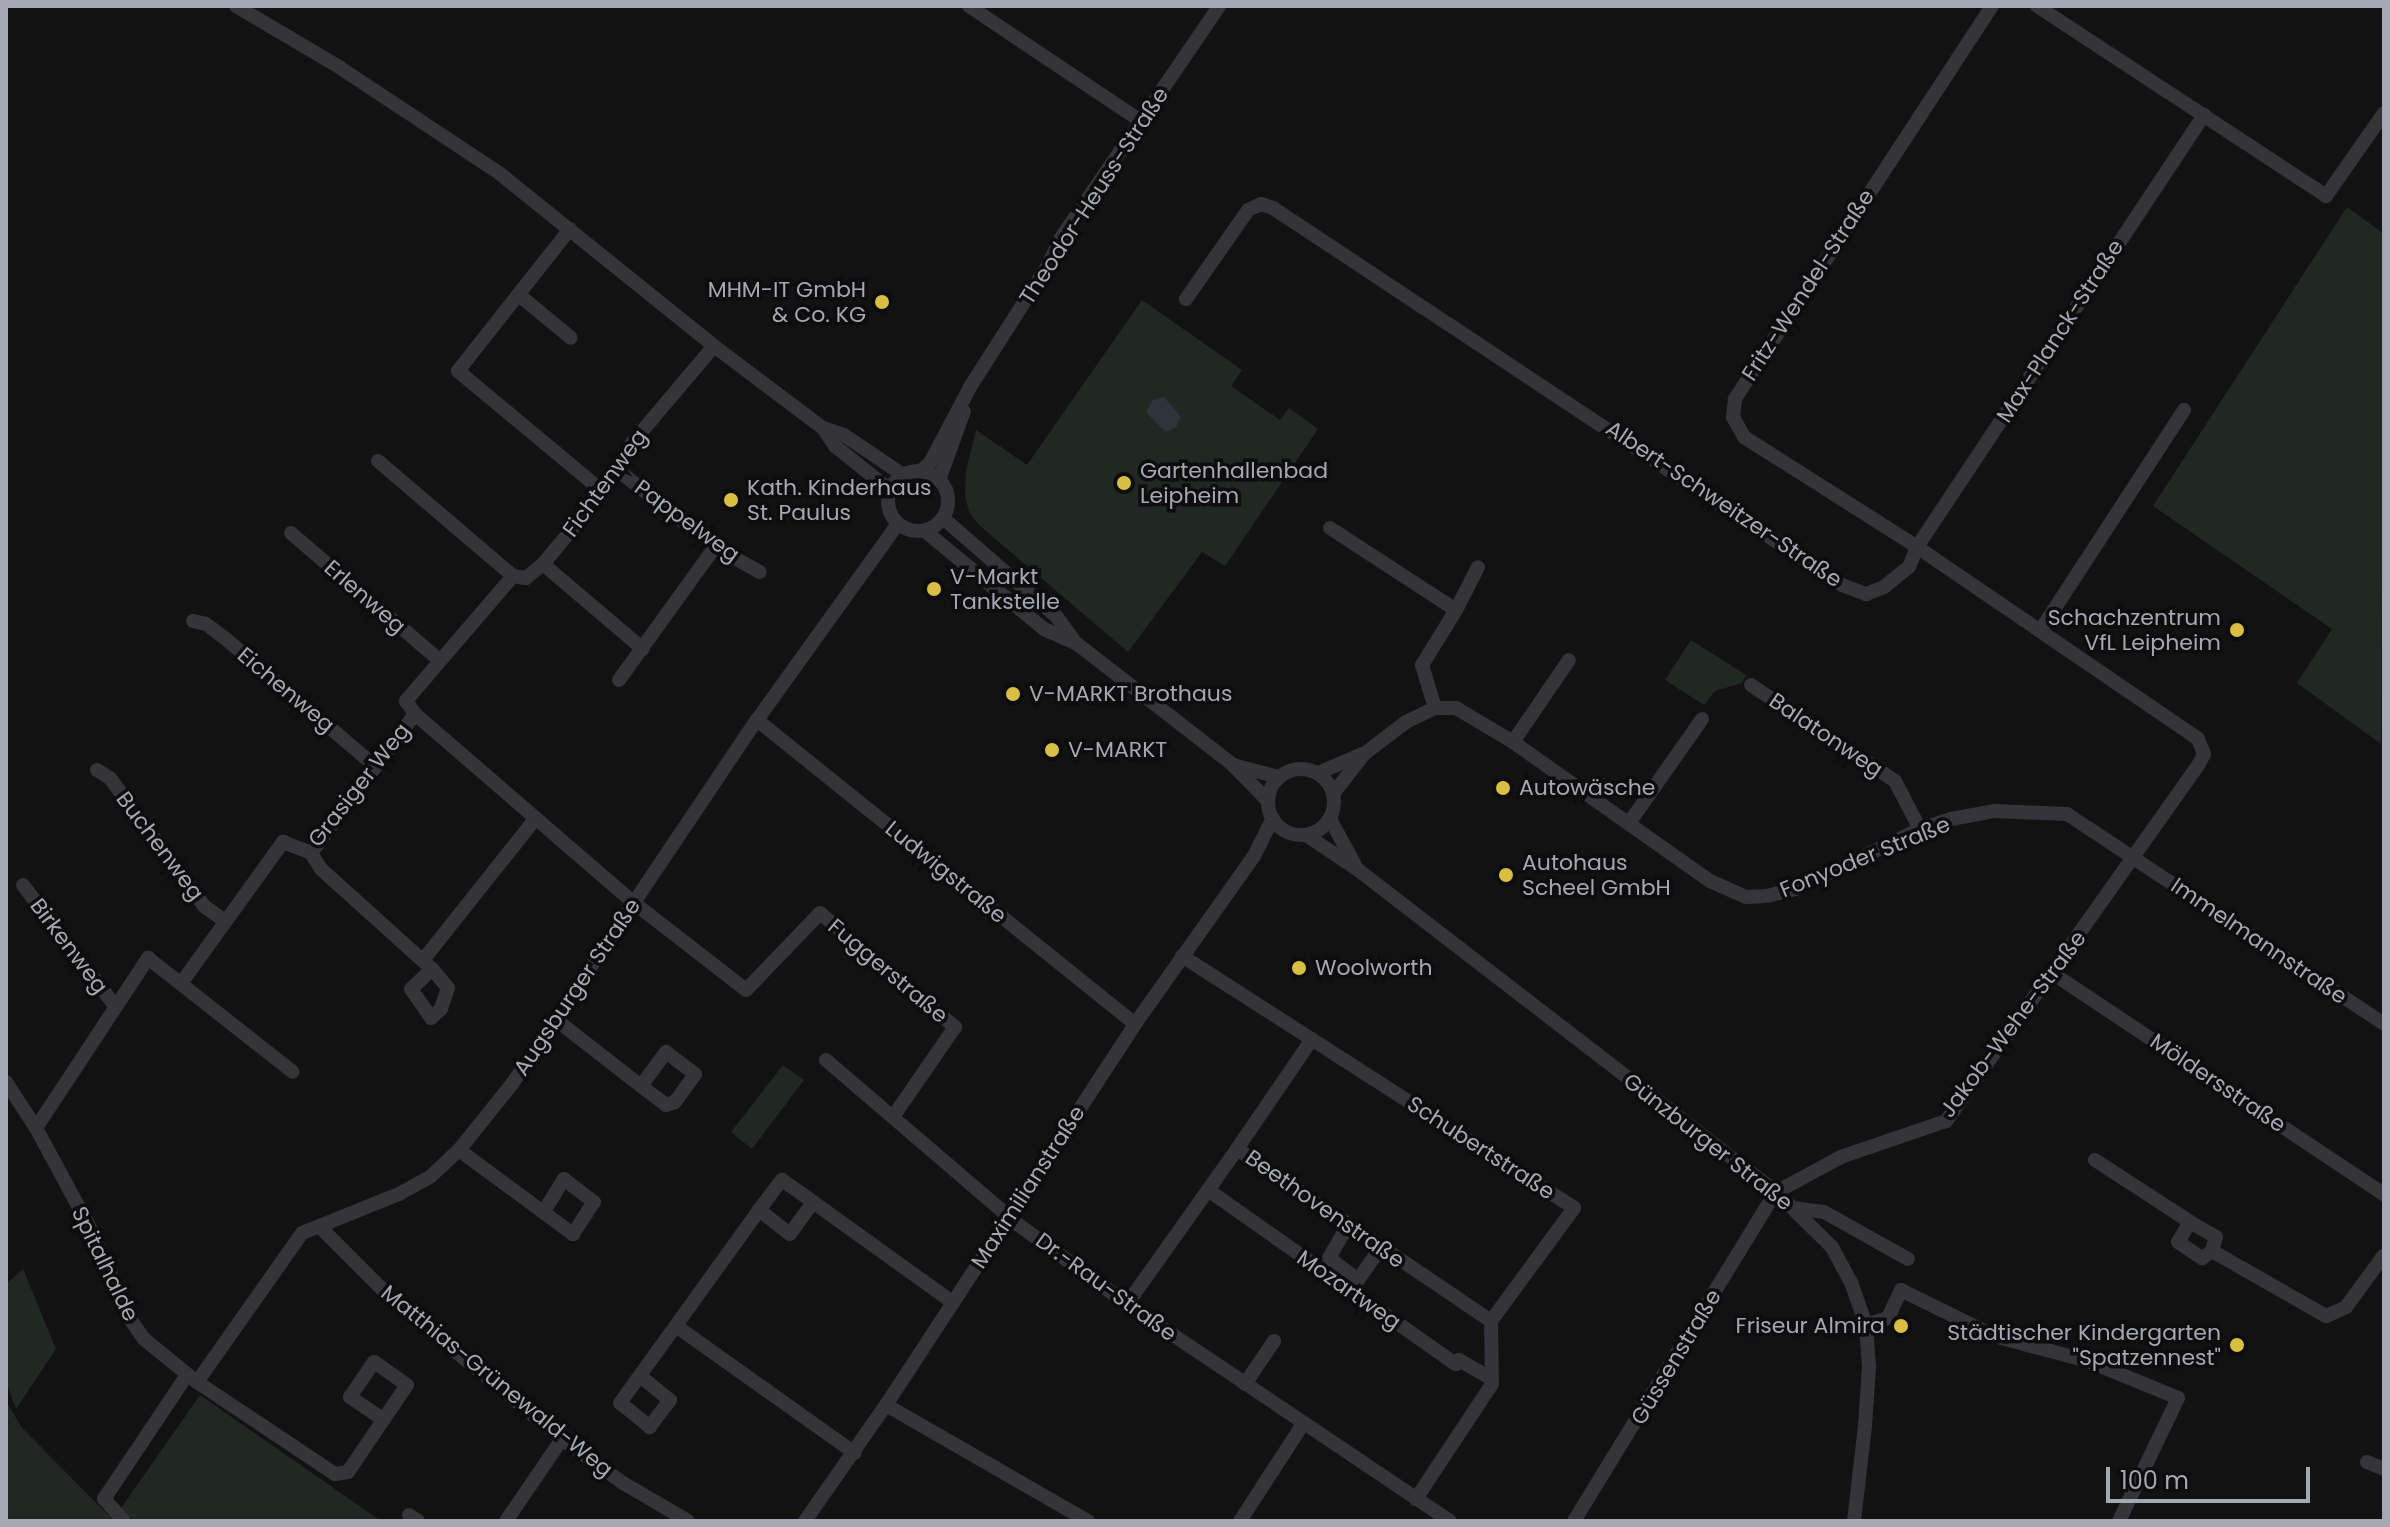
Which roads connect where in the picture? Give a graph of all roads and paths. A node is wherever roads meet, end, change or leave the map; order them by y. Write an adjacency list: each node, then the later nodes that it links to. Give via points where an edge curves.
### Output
1 (236, 6): 9 (street, via 426,123)
2 (969, 6): 8 (street)
3 (1219, 6): 8 (street, Theodor-Heuss-Straße)
4 (1992, 6): 30 (street, Fritz-Wendel-Straße, via 1735,399 1733,417 1744,437)
5 (2037, 6): 7 (street)
6 (2384, 113): 7 (street, via 2326,196)
7 (2204, 115): 30 (street, Max-Planck-Straße)
8 (1142, 122): 14 (street, Theodor-Heuss-Straße, via 1061,238)
9 (570, 229): 10 (street); 13 (street)
10 (519, 295): 12 (street); 23 (street, via 458,371)
11 (1186, 299): 30 (street, Albert-Schweitzer-Straße, via 1248,210 1261,204 1273,208 1842,585 1866,594 1884,587 1909,567)
12 (571, 338)
13 (714, 346): 16 (street); 18 (street, Fichtenweg)
14 (970, 387): 19 (street, Theodor-Heuss-Straße); 21 (street, Theodor-Heuss-Straße)
15 (2184, 410): 37 (street)
16 (823, 428): 20 (street, via 844,435); 22 (street, via 835,446)
17 (378, 461): 34 (street)
18 (615, 468): 23 (street, Fichtenweg); 29 (street, Pappelweg)
19 (921, 471): 20 (street); 21 (street)
20 (903, 475): 22 (street)
21 (939, 480): 24 (street, via 948,498)
22 (890, 490): 25 (street, via 888,508)
23 (603, 492): 31 (street, Fichtenweg)
24 (943, 518): 27 (street); 38 (street, via 1057,617)
25 (898, 524): 27 (street); 47 (street, Augsburger Straße)
26 (1330, 528): 35 (street)
27 (925, 531): 38 (street, via 1044,629)
28 (291, 533): 40 (street, Erlenweg)
29 (715, 547): 33 (street, Pappelweg); 39 (street)
30 (1917, 547): 37 (street)
31 (543, 564): 34 (street, Fichtenweg, via 526,578); 39 (street)
32 (1478, 567): 35 (street)
33 (760, 572)
34 (513, 576): 40 (street, Fichtenweg)
35 (1456, 610): 44 (street, via 1422,665)
36 (193, 621): 51 (street, Eichenweg, via 227,640)
37 (2040, 631): 66 (street, via 2198,739 2204,754 2199,764)
38 (1076, 643): 50 (street)
39 (643, 649): 42 (street)
40 (439, 660): 45 (street, Fichtenweg, via 406,701)
41 (1569, 660): 48 (street)
42 (619, 680)
43 (1751, 685): 61 (street, Balatonweg, via 1895,781)
44 (1435, 708): 48 (street, Fonyoder Straße, via 1469,713); 49 (street)
45 (415, 714): 51 (street, Grasiger Weg); 57 (street)
46 (1702, 719): 60 (street)
47 (757, 720): 69 (street, Augsburger Straße); 76 (street, Ludwigstraße)
48 (1513, 742): 60 (street, Fonyoder Straße)
49 (1364, 754): 53 (street); 55 (street)
50 (1232, 764): 54 (street); 56 (street)
51 (375, 766): 64 (street, Grasiger Weg)
52 (97, 770): 70 (street, Buchenweg, via 110,778 204,906)
53 (1318, 773): 54 (street, via 1300,769); 55 (street)
54 (1279, 777): 56 (street)
55 (1333, 794): 59 (street)
56 (1268, 801): 58 (street)
57 (536, 818): 64 (street, via 427,964 321,869); 69 (street)
58 (1273, 818): 62 (street); 65 (street, Maximilianstraße)
59 (1330, 819): 63 (street); 67 (street, Günzburger Straße)
60 (1629, 823): 61 (street, Fonyoder Straße, via 1710,881 1746,897 1796,889)
61 (1920, 829): 66 (street, Fonyoder Straße, via 1995,811 2067,814)
62 (1285, 831): 63 (street); 65 (street, Maximilianstraße)
63 (1306, 835): 67 (street, Günzburger Straße)
64 (311, 853): 70 (street, Grasiger Weg, via 283,842)
65 (1254, 856): 71 (street, Maximilianstraße)
66 (2135, 858): 72 (street, Jakob-Wehe-Straße); 77 (street, Immelmannstraße)
67 (1357, 869): 89 (street, Günzburger Straße)
68 (23, 885): 74 (street, Birkenweg)
69 (634, 903): 75 (street, Augsburger Straße); 83 (street, Fuggerstraße, via 746,990 820,913 955,1027)
70 (225, 921): 73 (street, Grasiger Weg)
71 (1182, 956): 76 (street, Maximilianstraße); 78 (street, Schubertstraße)
72 (2052, 973): 89 (street, Jakob-Wehe-Straße, via 1946,1121 1841,1157); 90 (street, Möldersstraße)
73 (182, 982): 74 (street, via 148,958); 80 (street)
74 (116, 1007): 84 (street)
75 (555, 1019): 82 (street); 86 (street, Augsburger Straße)
76 (1135, 1024): 95 (street, Maximilianstraße)
77 (2384, 1024)
78 (1312, 1039): 85 (street); 105 (street, Schubertstraße, via 1574,1208)
79 (826, 1060): 83 (street, Dr.-Rau-Straße)
80 (293, 1072)
81 (6, 1082): 84 (street, Spitalhalde)
82 (641, 1086)
83 (893, 1117): 95 (street, Dr.-Rau-Straße)
84 (36, 1128): 110 (street, Spitalhalde, via 130,1319 144,1339)
85 (1237, 1149): 88 (street, Beethovenstraße); 97 (street, Beethovenstraße)
86 (459, 1150): 94 (street); 98 (street, Augsburger Straße, via 410,1188)
87 (2095, 1160): 96 (street)
88 (1208, 1190): 104 (street, Beethovenstraße); 111 (street, Mozartweg, via 1456,1364 1459,1360)
89 (1776, 1192): 92 (street, Günzburger Straße); 128 (street, Güssenstraße)
90 (2384, 1194)
91 (813, 1202): 93 (street, via 782,1180); 93 (street, via 790,1234); 103 (street)
92 (1794, 1208): 102 (street, via 1824,1212); 106 (street, Günzburger Straße, via 1832,1247)
93 (759, 1210): 107 (street)
94 (543, 1212)
95 (1009, 1217): 103 (street, Maximilianstraße); 104 (street, Dr.-Rau-Straße)
96 (2190, 1222): 100 (street, via 2216,1237); 100 (street, via 2178,1242 2202,1258)
97 (1348, 1225): 99 (street, Beethovenstraße); 99 (street, via 1329,1258 1358,1280)
98 (319, 1226): 110 (street, Augsburger Straße, via 302,1233 285,1253); 116 (street, Matthias-Grünewald-Weg, via 393,1300)
99 (1380, 1248): 105 (street, Beethovenstraße)
100 (2212, 1251): 101 (street, via 2326,1316 2346,1307)
101 (2384, 1255)
102 (1908, 1259)
103 (952, 1302): 113 (street, Maximilianstraße)
104 (1127, 1304): 112 (street, Dr.-Rau-Straße)
105 (1491, 1321): 111 (street)
106 (1866, 1325): 129 (street, Günzburger Straße, via 1869,1367); 130 (street, via 1888,1318 1901,1290 1994,1336 2088,1361 2178,1398)
107 (676, 1326): 109 (street); 117 (street)
108 (1274, 1341): 112 (street)
109 (640, 1376)
110 (192, 1379): 114 (street, Spitalhalde, via 335,1474 348,1472); 121 (street, Augsburger Straße, via 104,1499)
111 (1492, 1379): 120 (street)
112 (1245, 1384): 115 (street, Dr.-Rau-Straße)
113 (886, 1405): 117 (street, Maximilianstraße); 125 (street)
114 (383, 1419)
115 (1303, 1424): 120 (street, Dr.-Rau-Straße); 126 (street)
116 (562, 1439): 122 (street); 123 (street, Matthias-Grünewald-Weg)
117 (855, 1453): 124 (street, Maximilianstraße)
118 (2367, 1462): 119 (street)
119 (2384, 1469)
120 (1416, 1499): 127 (street, Dr.-Rau-Straße)
121 (124, 1521)
122 (506, 1521)
123 (688, 1521)
124 (805, 1521)
125 (1088, 1521)
126 (1240, 1521)
127 (1450, 1521)
128 (1574, 1521)
129 (1854, 1521)
130 (2119, 1521)

